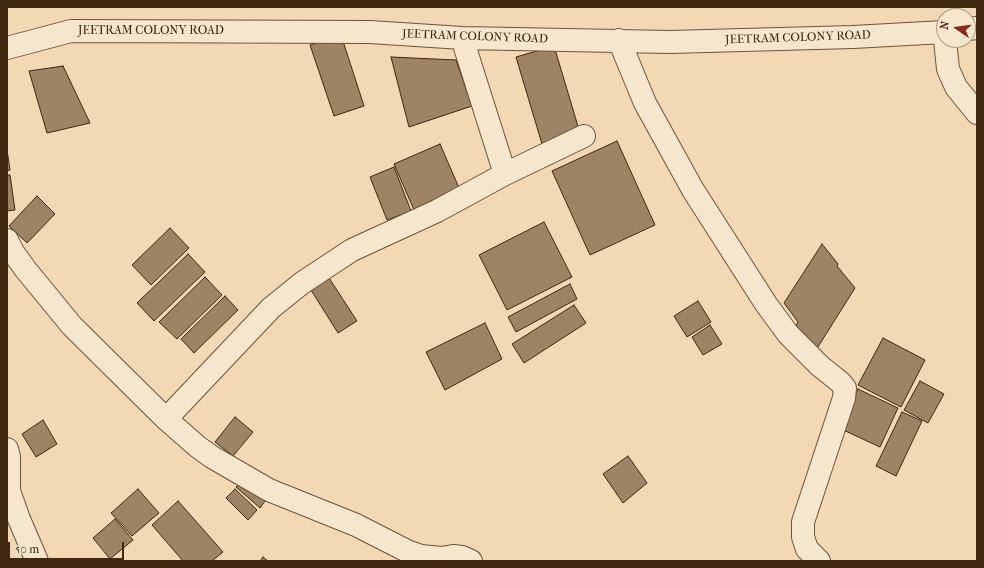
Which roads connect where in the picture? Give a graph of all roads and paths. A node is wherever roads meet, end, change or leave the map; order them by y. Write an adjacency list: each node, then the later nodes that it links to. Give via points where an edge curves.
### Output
1 (936, 32): 3 (street, JEETRAM COLONY ROAD, via 670,42)
2 (462, 38): 3 (street, JEETRAM COLONY ROAD); 4 (street, JEETRAM COLONY ROAD, via 370,32 71,31); 8 (street)
3 (619, 40): 15 (street, via 645,103 692,190 714,224 788,334 845,388 844,398 803,522 803,537 807,549)
4 (7, 48)
5 (947, 48): 6 (street, via 948,69 956,87)
6 (977, 113)
7 (584, 136): 8 (street)
8 (505, 174): 10 (street, via 437,211 352,250 302,284 271,308)
9 (7, 240): 10 (street, via 26,270 72,326)
10 (166, 419): 14 (street, via 198,448 269,490 356,525 409,552 441,558 462,557)
11 (7, 449): 12 (street)
12 (8, 490): 13 (street)
13 (37, 561)
14 (471, 561)
15 (819, 561)

